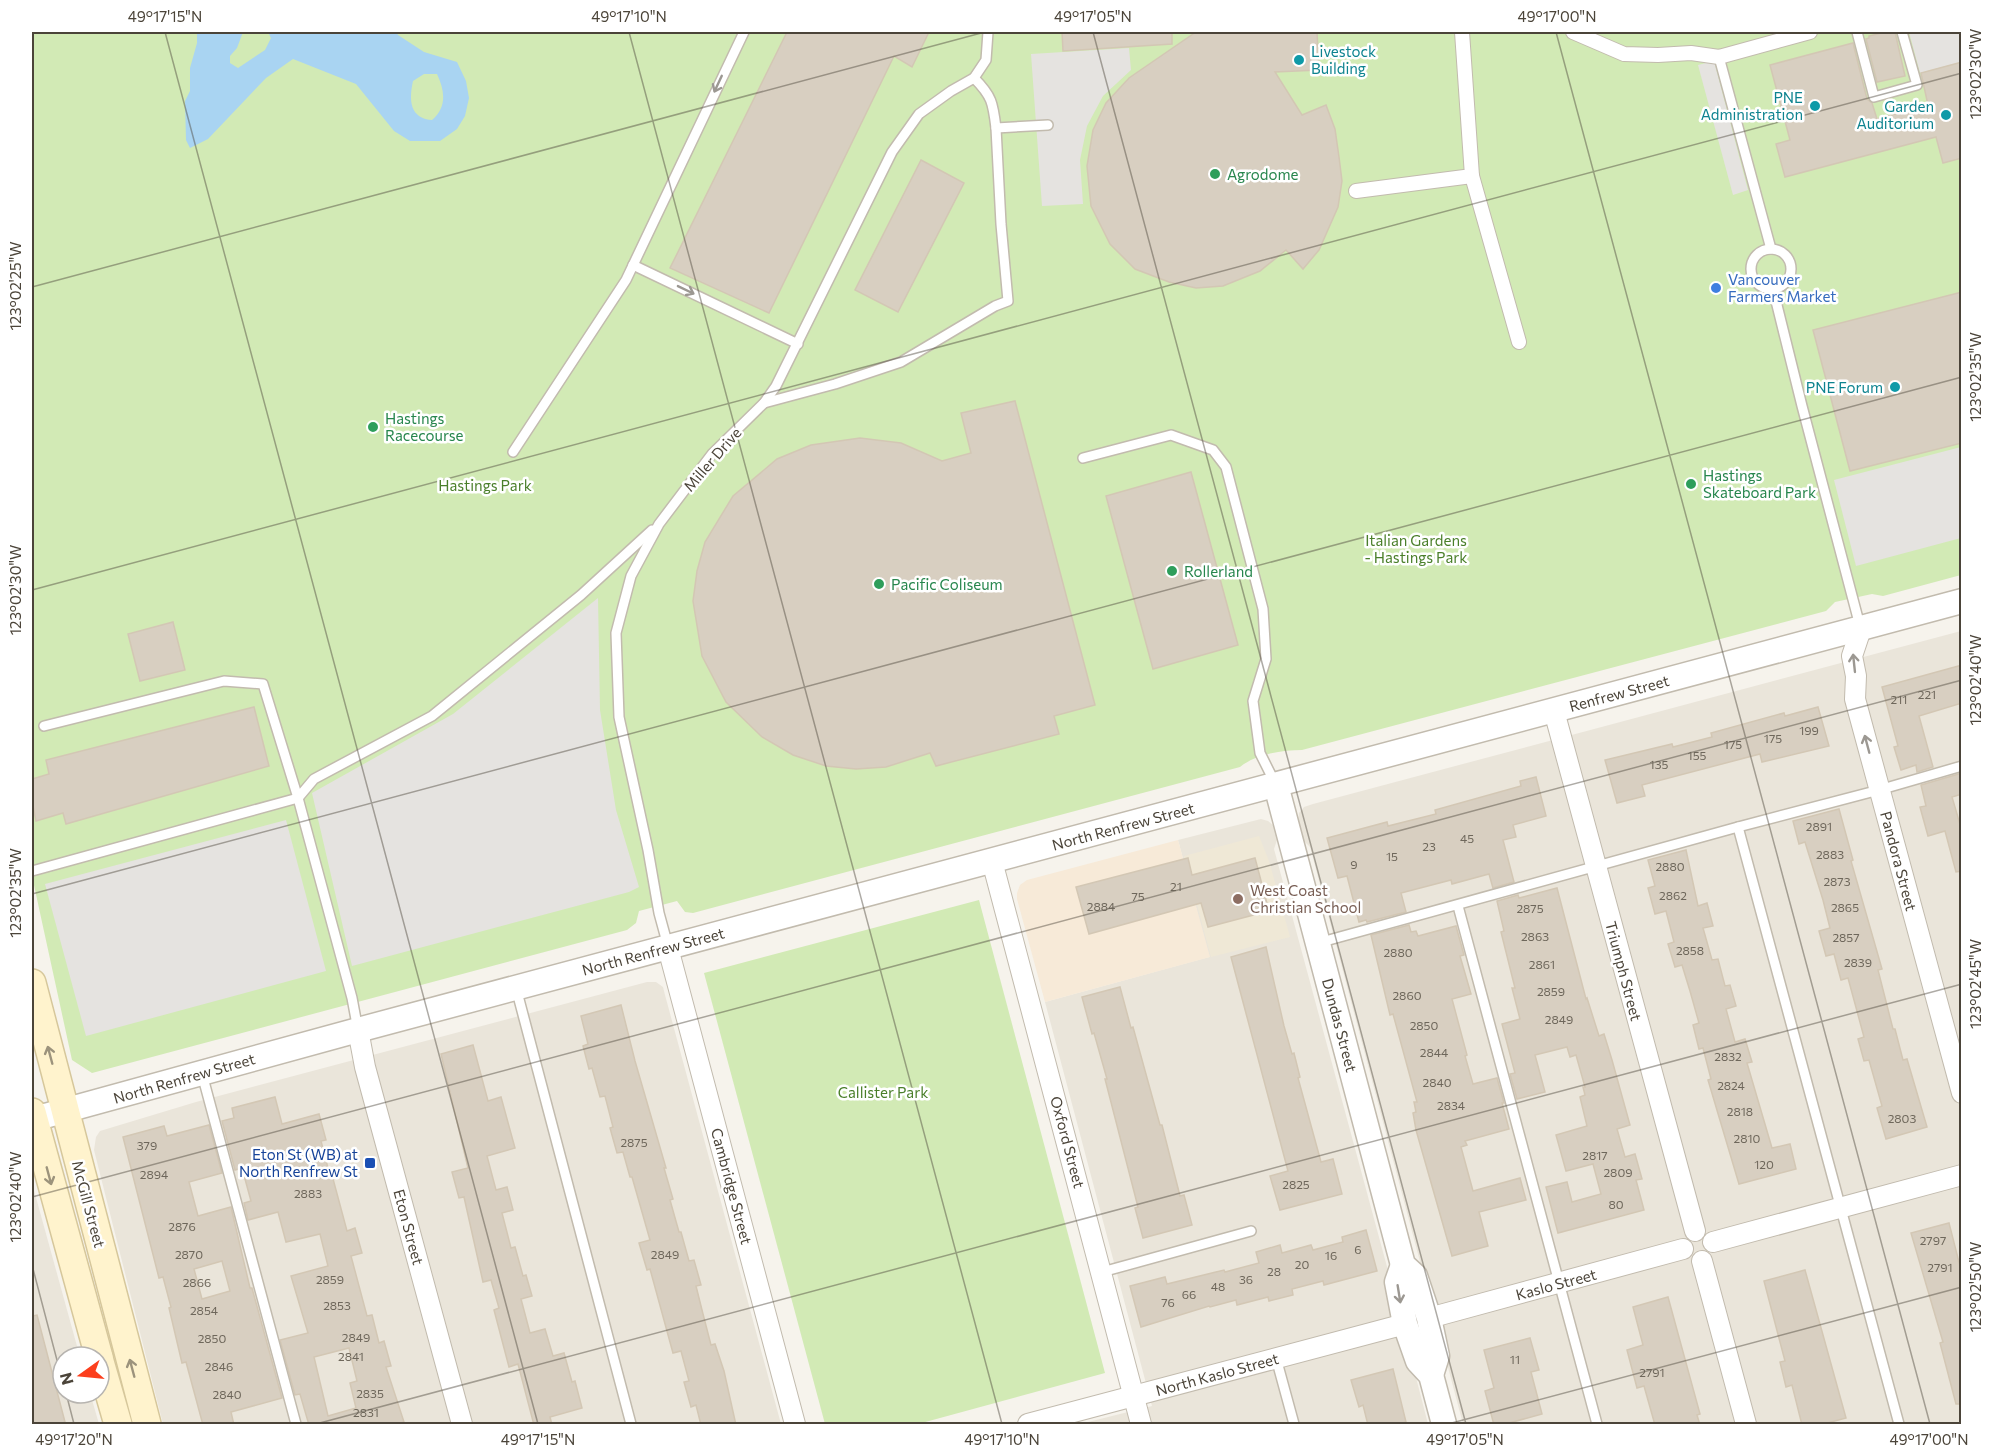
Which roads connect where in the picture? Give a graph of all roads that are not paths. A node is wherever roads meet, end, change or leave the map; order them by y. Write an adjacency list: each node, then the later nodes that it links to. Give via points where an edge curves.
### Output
1 (744, 32): 15 (lane, one-way to 15)
2 (988, 32): 9 (lane, via 986,60)
3 (1462, 32): 12 (street)
4 (1573, 32): 8 (street, via 1624,54 1691,52)
5 (1810, 32): 8 (street)
6 (1857, 32): 7 (lane, via 1874,97 1917,85)
7 (1902, 32)
8 (1719, 57): 14 (lane)
9 (974, 78): 11 (lane, via 992,101); 18 (lane, Miller Drive, via 919,114 892,152)
10 (1048, 125): 11 (lane)
11 (996, 128): 19 (lane, via 1008,301 901,362)
12 (1472, 176): 13 (street); 17 (street)
13 (1356, 191)
14 (1770, 249): 16 (lane, via 1781,251 1791,269 1787,282); 16 (lane, via 1755,256 1751,269 1759,285)
15 (633, 265): 18 (lane, one-way to 18); 20 (lane)
16 (1773, 289): 24 (lane)
17 (1519, 342)
18 (798, 344): 19 (lane, Miller Drive)
19 (764, 403): 22 (lane, Miller Drive, via 712,454)
20 (513, 452)
21 (1083, 458): 28 (lane, via 1171,435 1213,450 1226,467 1263,609 1266,659 1253,701 1260,753)
22 (658, 524): 30 (lane, via 581,595 432,716 314,779); 37 (lane, Miller Drive, via 631,576 616,633 619,717)
23 (1962, 602): 24 (street, Renfrew Street)
24 (1861, 628): 25 (street, Renfrew Street); 29 (street, Pandora Street, one-way to 24, via 1855,699 1852,656)
25 (1554, 711): 28 (street, Renfrew Street); 33 (street, Triumph Street)
26 (44, 726): 30 (lane, via 224,681 263,684)
27 (1962, 766): 29 (lane)
28 (1276, 785): 32 (street, North Renfrew Street); 36 (street, Dundas Street)
29 (1879, 790): 31 (lane); 42 (street, Pandora Street)
30 (298, 798): 34 (lane); 40 (lane)
31 (1738, 827): 33 (lane); 46 (lane)
32 (992, 861): 37 (street, North Renfrew Street); 53 (street, Oxford Street)
33 (1596, 867): 35 (lane); 48 (street, Triumph Street)
34 (32, 871)
35 (1458, 906): 36 (lane); 54 (lane)
36 (1318, 943): 52 (street, Dundas Street)
37 (668, 948): 39 (street, North Renfrew Street); 67 (street, Cambridge Street)
38 (32, 983): 43 (main road, McGill Street, one-way to 38)
39 (516, 988): 40 (street, North Renfrew Street); 66 (lane)
40 (358, 1030): 41 (street, North Renfrew Street); 65 (street, Eton Street)
41 (202, 1074): 43 (street, North Renfrew Street); 64 (lane)
42 (1962, 1093)
43 (65, 1111): 44 (street, North Renfrew Street); 63 (main road, McGill Street, one-way to 43)
44 (32, 1117): 57 (main road, McGill Street, one-way to 57)
45 (1962, 1175): 46 (street)
46 (1841, 1208): 49 (street); 74 (lane)
47 (1251, 1231): 53 (lane)
48 (1695, 1231): 49 (street, via 1704,1231); 50 (street, via 1684,1240)
49 (1713, 1242): 51 (street, via 1713,1251)
50 (1683, 1249): 51 (street, via 1692,1260); 54 (street, Kaslo Street)
51 (1702, 1261): 73 (street)
52 (1403, 1265): 55 (street, Dundas Street, via 1415,1276); 56 (street, Dundas Street, one-way to 56, via 1397,1282)
53 (1102, 1272): 60 (street, Oxford Street)
54 (1560, 1284): 55 (street, Kaslo Street); 72 (lane)
55 (1429, 1318): 59 (street, Dundas Street, via 1437,1356)
56 (1405, 1324): 58 (street, North Kaslo Street); 59 (street, Dundas Street, via 1418,1361)
57 (96, 1345)
58 (1276, 1358): 60 (street, North Kaslo Street); 70 (lane)
59 (1431, 1375): 71 (street, Dundas Street)
60 (1134, 1396): 68 (street, North Kaslo Street); 69 (street, Oxford Street)
61 (111, 1400): 62 (main road, McGill Street)
62 (118, 1425)
63 (147, 1425)
64 (297, 1425)
65 (462, 1425)
66 (631, 1425)
67 (795, 1425)
68 (1028, 1425)
69 (1141, 1425)
70 (1294, 1425)
71 (1444, 1425)
72 (1597, 1425)
73 (1746, 1425)
74 (1899, 1425)

